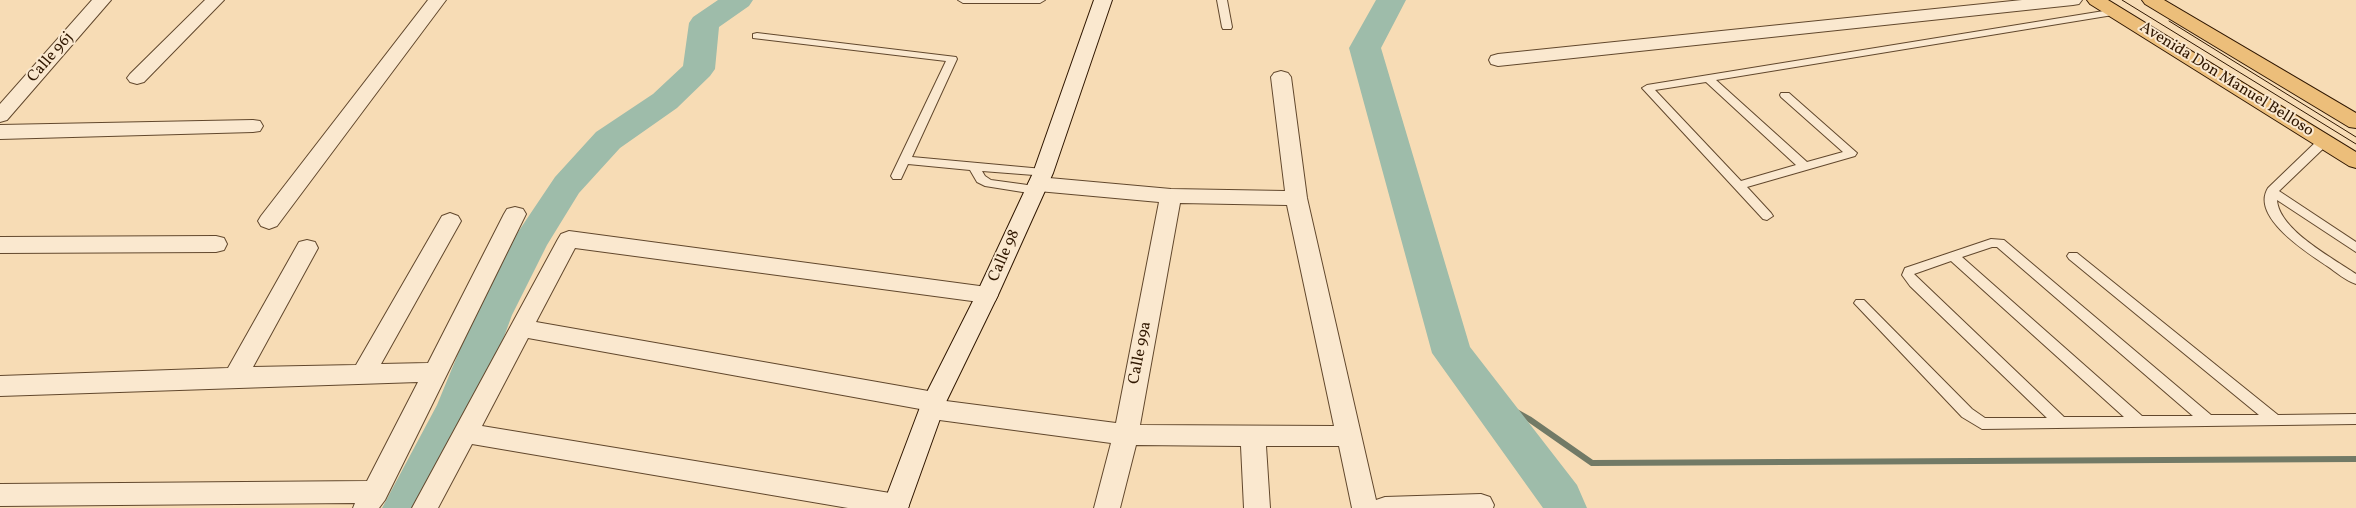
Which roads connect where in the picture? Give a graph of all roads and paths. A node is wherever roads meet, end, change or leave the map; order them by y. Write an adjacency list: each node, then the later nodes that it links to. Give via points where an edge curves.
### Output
1 (102, 0): 19 (street, Calle 96j)
2 (215, 0): 16 (street)
3 (437, 0): 36 (street)
4 (964, 0): 5 (lane)
5 (1040, 0)
6 (1103, 0): 29 (street, Calle 98)
7 (1222, 0): 12 (lane)
8 (2073, 0): 14 (street)
9 (2096, 0): 11 (main road, Avenida Don Manuel Belloso)
10 (2151, 0): 20 (main road, Avenida Don Manuel Belloso)
11 (2116, 12): 17 (lane); 23 (main road, Avenida Don Manuel Belloso)
12 (1227, 27)
13 (757, 36): 24 (lane, via 952,59)
14 (1498, 60)
15 (1281, 77): 33 (street)
16 (137, 78)
17 (1708, 78): 26 (lane); 30 (lane, via 1647,88)
18 (1785, 95): 26 (lane, via 1850,153)
19 (0, 116)
20 (2356, 122)
21 (253, 126): 22 (street)
22 (0, 132)
23 (2324, 141): 25 (main road, Avenida Don Manuel Belloso); 31 (lane)
24 (906, 160): 27 (lane); 28 (lane)
25 (2356, 161)
26 (1805, 167): 30 (lane)
27 (975, 168): 29 (lane, via 990,167); 29 (lane, via 981,179 989,183)
28 (897, 176)
29 (1039, 183): 32 (street); 45 (street, Calle 98)
30 (1738, 186): 35 (lane)
31 (2272, 191): 41 (lane); 44 (lane, via 2271,201 2275,216 2292,234)
32 (1171, 196): 33 (street); 59 (street, Calle 99a)
33 (1296, 198): 61 (street)
34 (515, 214): 48 (street)
35 (1767, 216)
36 (269, 221)
37 (450, 221): 49 (street)
38 (216, 244): 39 (street)
39 (0, 245)
40 (307, 248): 50 (street)
41 (2356, 248)
42 (1952, 256): 55 (lane); 56 (lane, via 1995,242 2005,246); 57 (lane, via 1909,271 1908,275 1914,284)
43 (2073, 256): 54 (lane)
44 (2356, 280)
45 (987, 295): 47 (street, via 569,239); 52 (street, Calle 98)
46 (1860, 303): 57 (lane, via 1975,420 1982,424)
47 (521, 328): 52 (street); 58 (street)
48 (434, 372): 49 (street); 63 (street)
49 (363, 374): 50 (street)
50 (235, 377): 51 (street)
51 (0, 386)
52 (933, 406): 59 (street); 65 (street, Calle 98)
53 (2356, 419): 54 (lane)
54 (2275, 420): 56 (lane)
55 (2138, 421): 56 (lane); 57 (lane)
56 (2208, 421)
57 (2061, 423)
58 (465, 432): 65 (street); 66 (street)
59 (1126, 435): 60 (street); 67 (street, Calle 99a)
60 (1253, 435): 61 (street); 68 (street)
61 (1349, 436): 69 (street)
62 (0, 495): 63 (street)
63 (371, 500)
64 (1481, 505): 70 (street)
65 (896, 507)
66 (424, 508)
67 (1107, 508)
68 (1257, 508)
69 (1365, 508)
70 (1385, 508)

